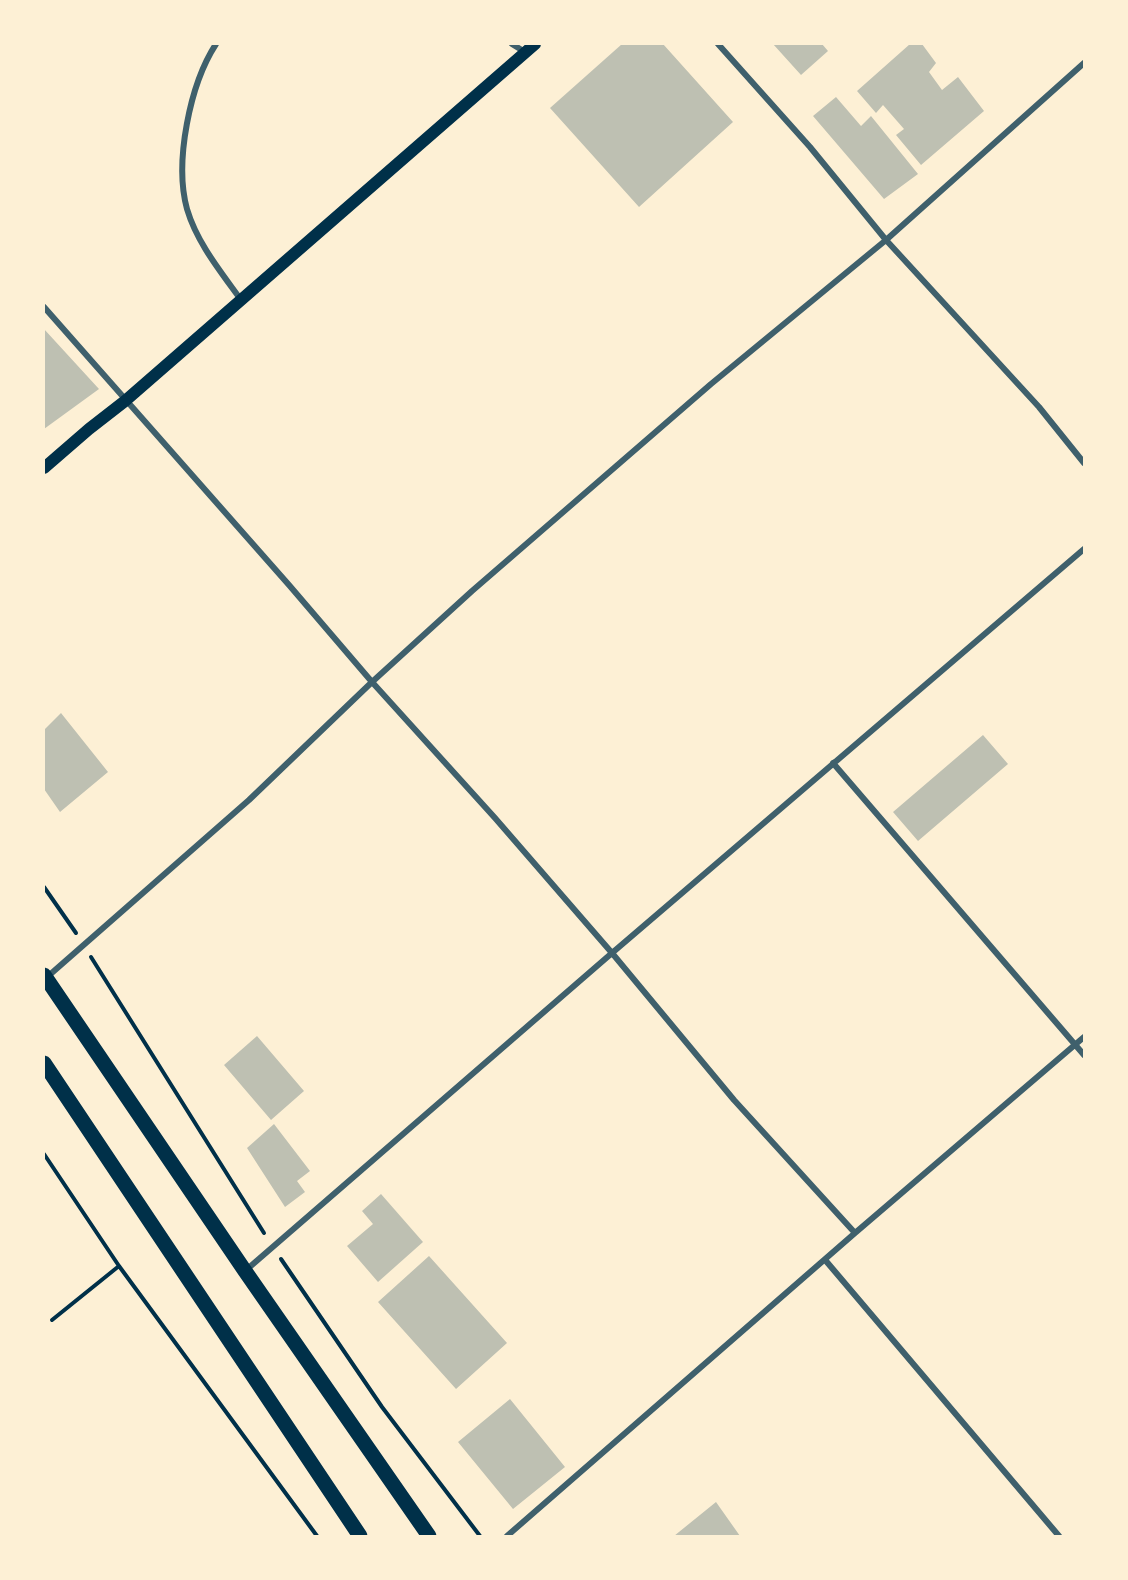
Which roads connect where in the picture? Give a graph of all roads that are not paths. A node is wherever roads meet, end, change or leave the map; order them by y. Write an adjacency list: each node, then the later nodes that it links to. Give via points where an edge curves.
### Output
1 (216, 44): 8 (street, via 199,75 192,102 184,153 184,195 204,247)
2 (512, 44): 5 (street)
3 (535, 44): 5 (main road)
4 (718, 44): 7 (street)
5 (525, 52): 8 (main road)
6 (1084, 63): 7 (street)
7 (886, 240): 11 (street, via 1039,407); 14 (street, via 711,384)
8 (242, 300): 10 (main road)
9 (44, 307): 10 (street)
10 (125, 401): 12 (main road); 14 (street)
11 (1084, 463)
12 (44, 468)
13 (1084, 549): 15 (street)
14 (372, 682): 16 (street); 17 (street, via 249,800)
15 (833, 763): 16 (street); 19 (street)
16 (612, 953): 22 (street, via 734,1100); 24 (street)
17 (45, 977): 24 (main road)
18 (1084, 1037): 19 (street)
19 (1075, 1045): 20 (street); 22 (street)
20 (1084, 1055)
21 (44, 1063): 25 (main road)
22 (855, 1233): 23 (street)
23 (826, 1260): 27 (street); 28 (street)
24 (245, 1271): 26 (main road)
25 (360, 1536)
26 (429, 1536)
27 (507, 1536)
28 (1059, 1536)

